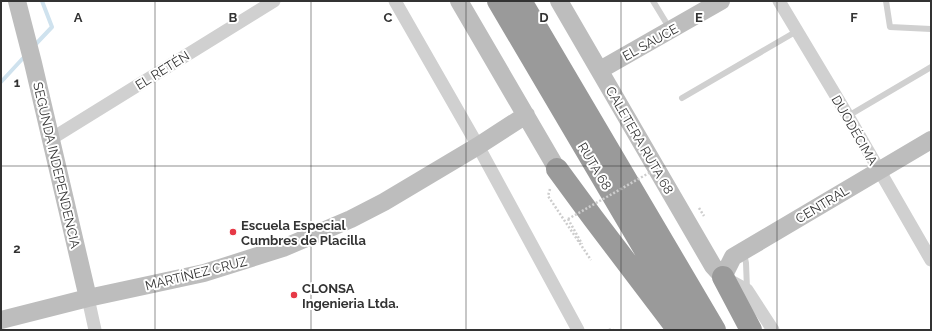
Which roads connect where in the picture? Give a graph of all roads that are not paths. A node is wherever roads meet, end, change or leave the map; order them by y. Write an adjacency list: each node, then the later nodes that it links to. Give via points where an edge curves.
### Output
1 (17, 1): 20 (street, SEGUNDA INDEPENDENCIA)
2 (274, 1): 20 (street, EL RETÉN)
3 (395, 1): 22 (street)
4 (459, 1): 18 (street)
5 (498, 1): 34 (highway, RUTA 68)
6 (521, 1): 35 (highway, RUTA 68)
7 (559, 1): 16 (street, CALETERA RUTA 68)
8 (653, 1): 13 (lane)
9 (721, 1): 13 (street, EL SAUCE)
10 (779, 1): 14 (street, DUODÉCIMA)
11 (886, 1): 12 (lane, via 890,27)
12 (931, 29)
13 (671, 30): 16 (street, EL SAUCE)
14 (797, 31): 17 (lane); 19 (street, DUODÉCIMA)
15 (931, 67): 19 (lane)
16 (600, 70): 27 (street, CALETERA RUTA 68, via 713,266)
17 (682, 98)
18 (526, 115): 22 (street, MARTÍNEZ CRUZ); 23 (street)
19 (848, 116): 24 (street, DUODÉCIMA)
20 (51, 139): 29 (street, SEGUNDA INDEPENDENCIA)
21 (931, 140): 24 (street, CENTRAL)
22 (478, 146): 29 (street, MARTÍNEZ CRUZ, via 384,202 283,248 204,273); 32 (street)
23 (557, 169): 33 (highway)
24 (878, 170): 25 (street, CENTRAL); 26 (street, DUODÉCIMA)
25 (743, 251): 27 (street, CENTRAL, via 733,257); 28 (lane)
26 (931, 260)
27 (723, 277): 28 (street); 36 (highway)
28 (747, 290): 37 (street)
29 (88, 298): 30 (street, MARTÍNEZ CRUZ); 31 (street, SEGUNDA INDEPENDENCIA)
30 (1, 320)
31 (95, 330)
32 (578, 330)
33 (678, 330)
34 (692, 330)
35 (715, 330)
36 (751, 330)
37 (773, 330)

